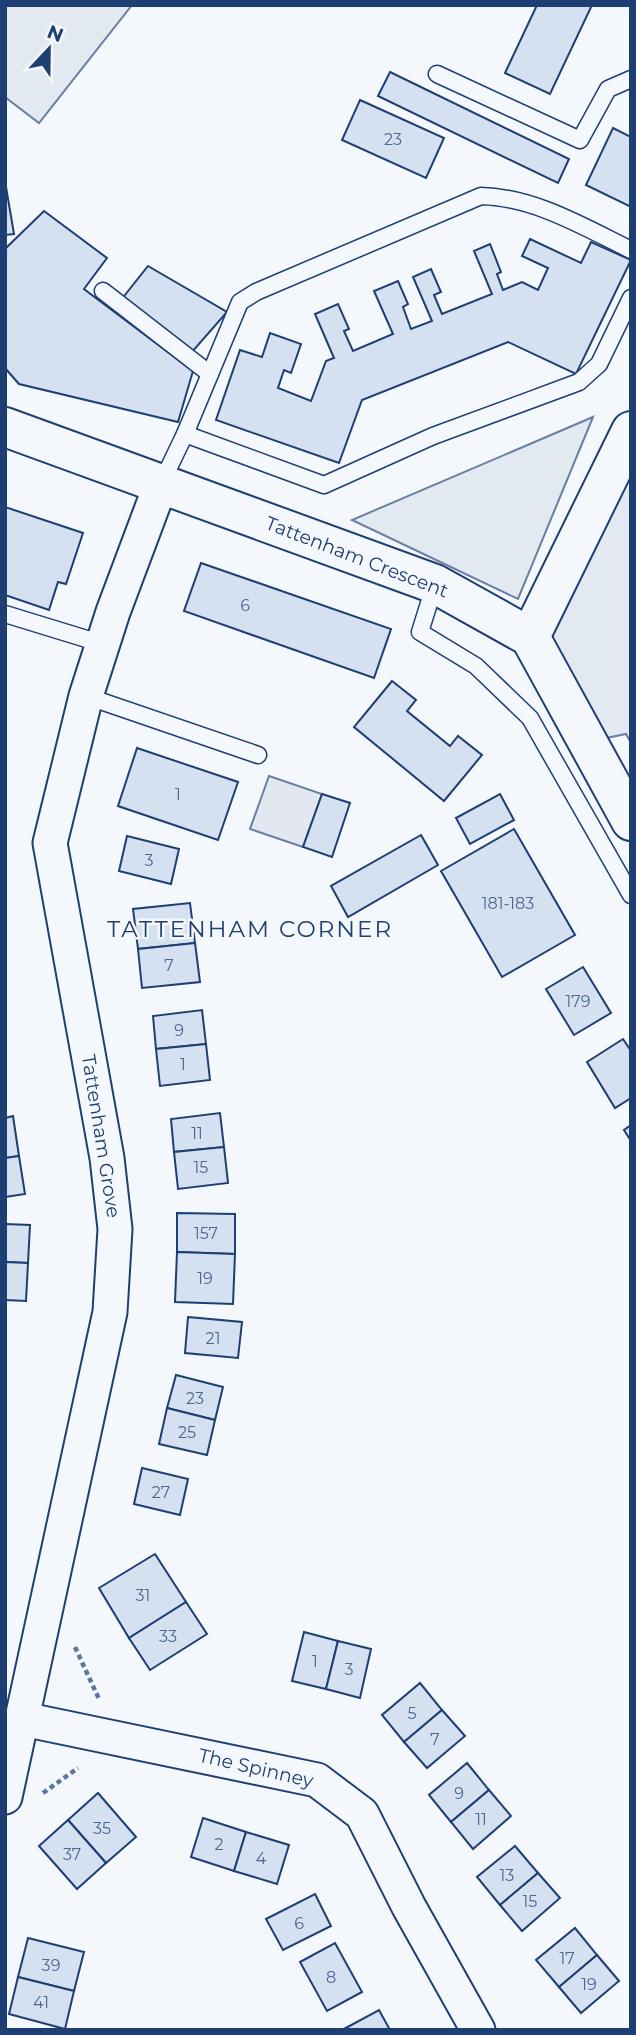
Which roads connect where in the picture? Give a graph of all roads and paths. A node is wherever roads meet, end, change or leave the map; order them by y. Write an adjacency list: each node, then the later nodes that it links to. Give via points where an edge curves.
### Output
1 (437, 74): 2 (lane, via 580,140 608,89)
2 (631, 79)
3 (631, 250): 6 (lane, via 561,216 503,196 481,196 240,302)
4 (103, 291): 6 (lane)
5 (631, 298): 8 (lane, via 599,364 579,382 433,436 324,485)
6 (210, 374): 8 (lane)
7 (5, 427): 10 (main road, Tattenham Crescent)
8 (185, 434): 10 (lane)
9 (628, 444): 13 (main road)
10 (161, 484): 11 (main road, Tattenham Crescent); 14 (street, Tattenham Grove)
11 (435, 583): 13 (main road, Tattenham Crescent); 18 (lane, via 420,632 476,666 530,718)
12 (5, 614): 14 (lane)
13 (530, 636): 17 (main road)
14 (103, 644): 15 (street, Tattenham Grove)
15 (86, 696): 16 (lane); 19 (street, Tattenham Grove, via 50,843 107,1158 115,1229 110,1312)
16 (257, 755)
17 (631, 821)
18 (631, 895)
19 (50, 1594): 20 (street, Tattenham Grove); 21 (path)
20 (23, 1719): 21 (street, The Spinney); 23 (street, Tattenham Grove)
21 (118, 1739): 22 (path); 24 (street, The Spinney, via 317,1780 362,1814)
22 (39, 1796)
23 (5, 1797)
24 (478, 2030)

